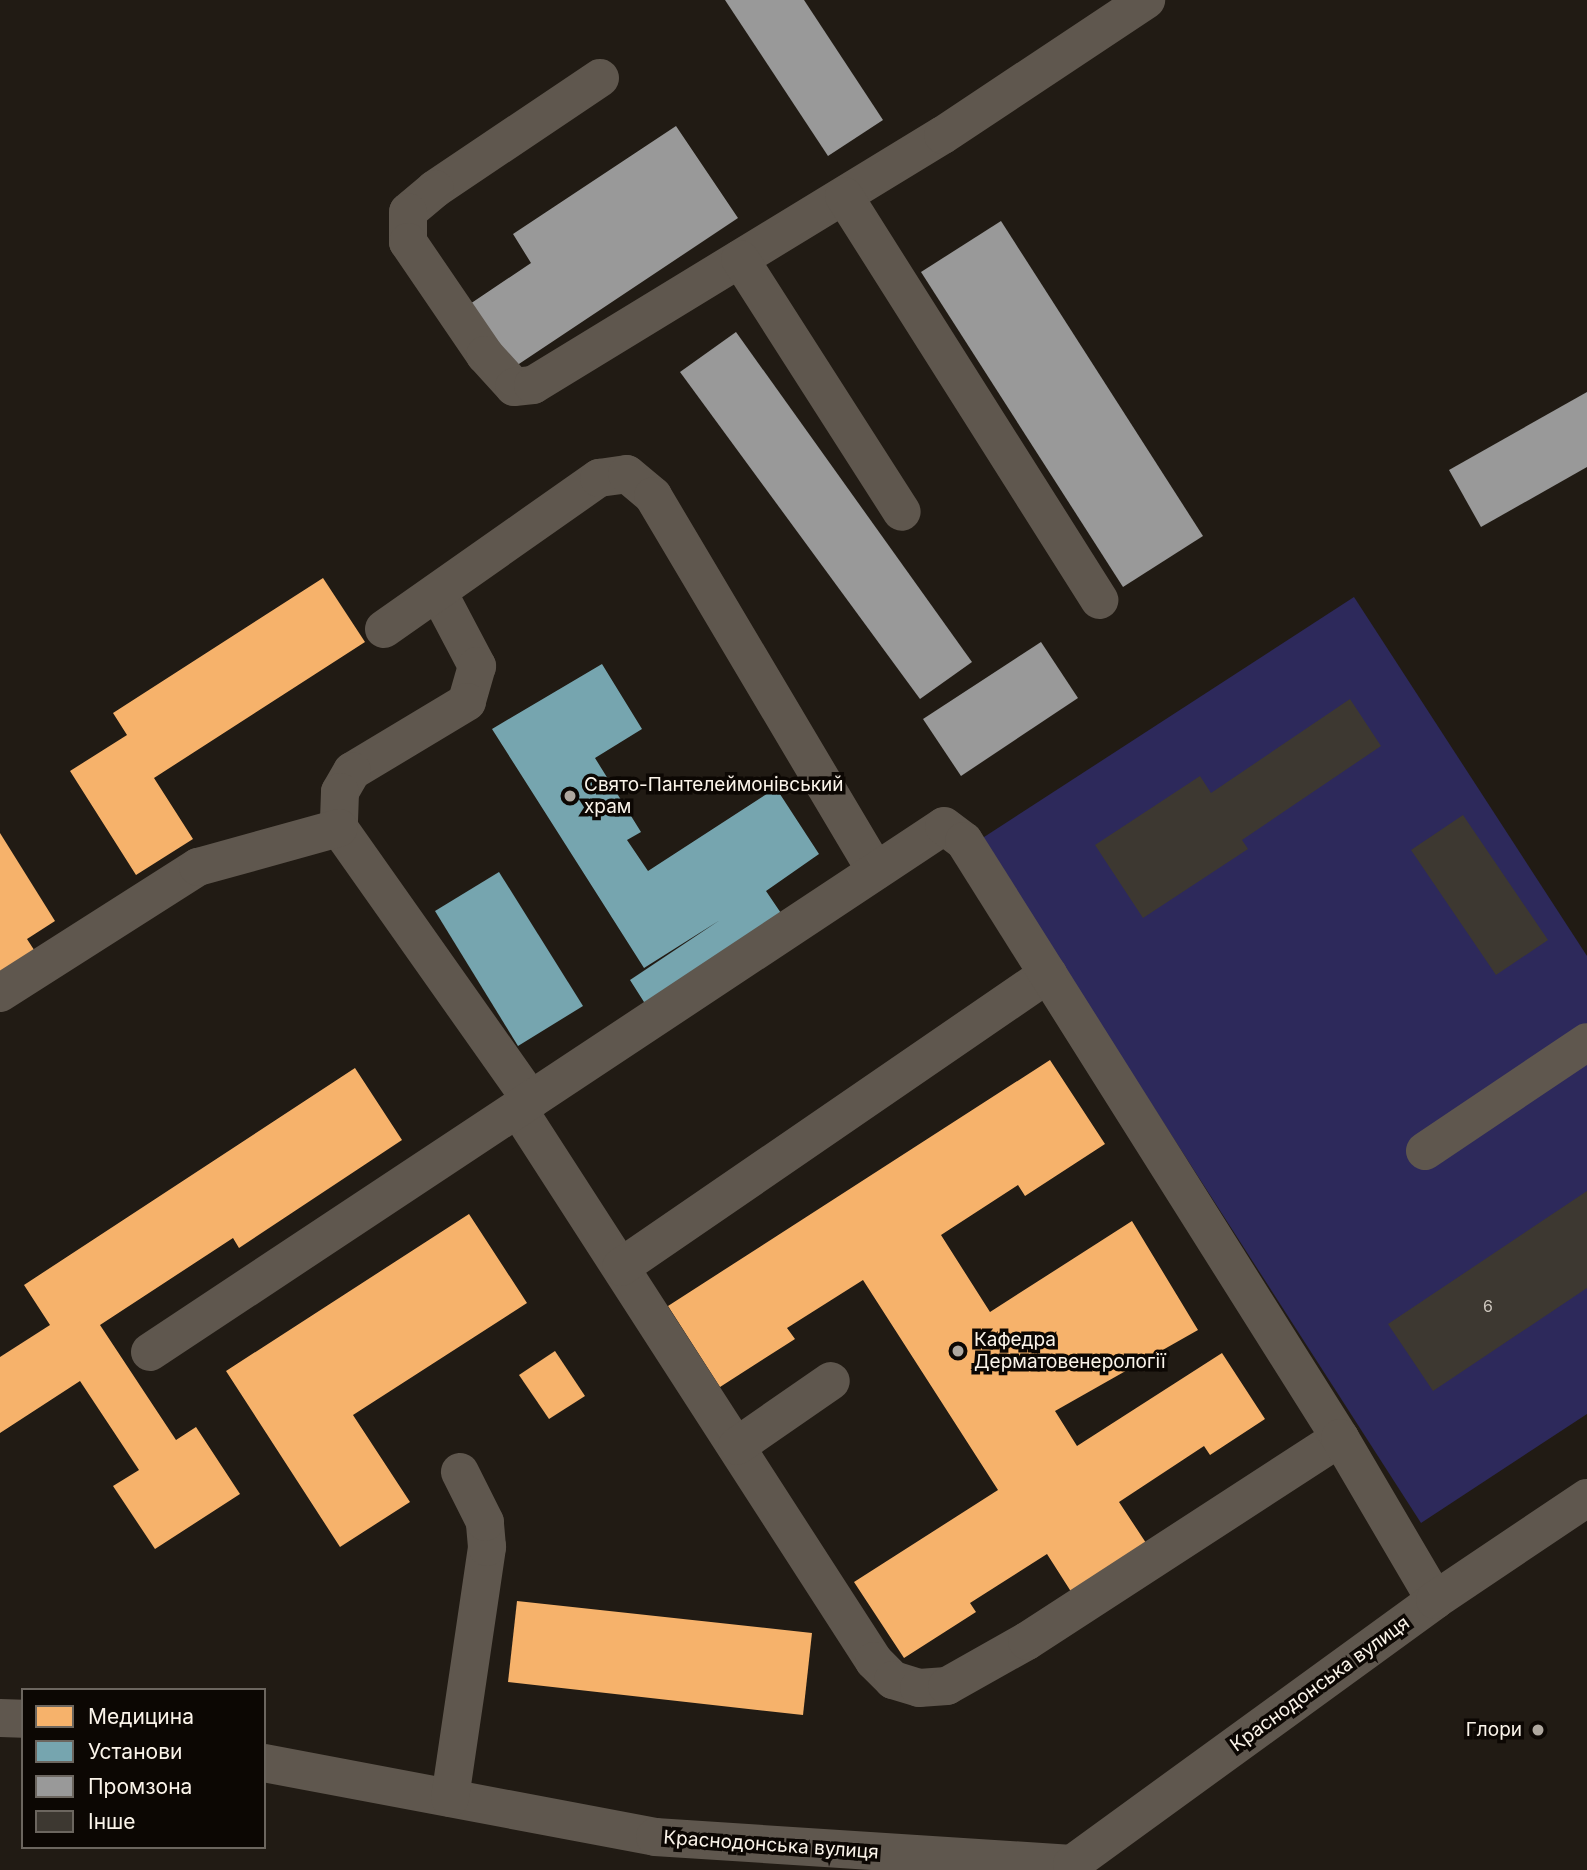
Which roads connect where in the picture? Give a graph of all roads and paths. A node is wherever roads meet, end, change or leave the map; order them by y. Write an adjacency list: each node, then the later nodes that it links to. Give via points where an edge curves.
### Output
1 (1146, 0): 3 (street)
2 (600, 78): 4 (street, via 408,212 408,242 485,355 514,387 533,385)
3 (844, 195): 4 (street); 7 (street)
4 (740, 260): 5 (street)
5 (902, 512)
6 (438, 592): 8 (street); 9 (street, via 477,666 467,702 352,771 341,792); 10 (street, via 599,478 627,474 653,496)
7 (1099, 600)
8 (384, 629)
9 (339, 828): 12 (street, via 198,867); 14 (street)
10 (876, 871): 11 (street, via 944,826 964,841); 14 (street)
11 (1048, 974): 16 (street); 19 (street)
12 (0, 993)
13 (1587, 1042): 15 (street)
14 (525, 1104): 16 (street); 17 (street)
15 (1425, 1151)
16 (621, 1267): 20 (street)
17 (150, 1352)
18 (831, 1381): 20 (street)
19 (1340, 1438): 20 (street, via 1027,1641 947,1686 919,1688 893,1679 874,1661); 23 (street)
20 (737, 1446)
21 (460, 1472): 27 (street, via 485,1522 486,1547)
22 (1587, 1498): 23 (street, Краснодонська вулиця)
23 (1435, 1600): 28 (street, Краснодонська вулиця)
24 (0, 1718): 25 (street)
25 (21, 1719)
26 (266, 1763): 27 (street, Краснодонська вулиця)
27 (450, 1798): 28 (street, Краснодонська вулиця, via 655,1838)
28 (1074, 1867)

